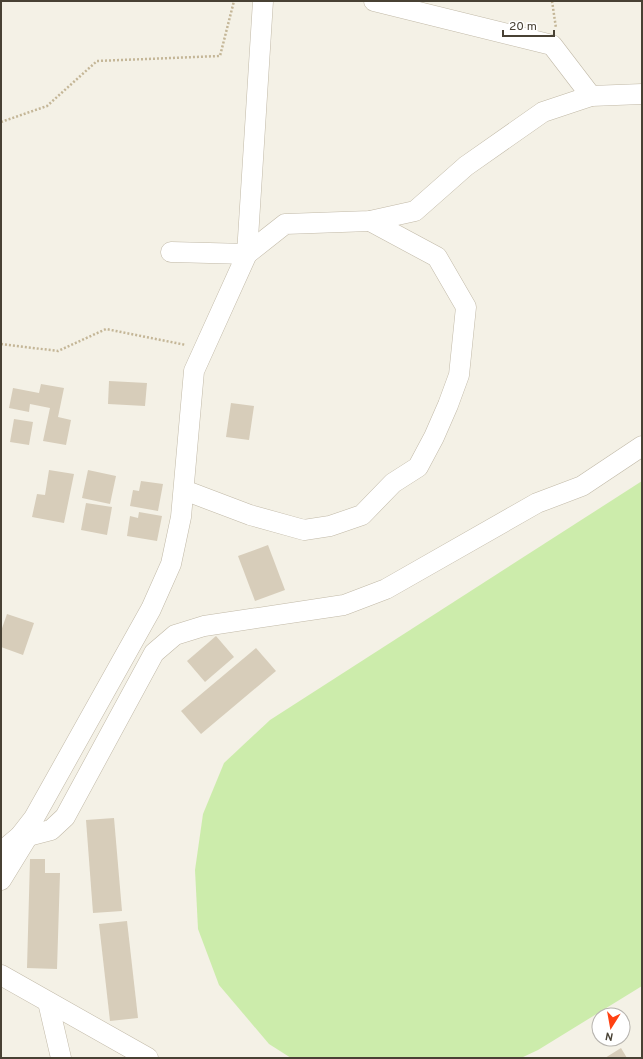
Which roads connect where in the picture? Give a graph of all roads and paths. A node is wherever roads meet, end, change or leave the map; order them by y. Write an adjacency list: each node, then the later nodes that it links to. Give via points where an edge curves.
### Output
1 (234, 1): 6 (path, via 220,56 97,61 48,106)
2 (263, 1): 9 (street)
3 (374, 1): 5 (street, via 552,45)
4 (642, 94): 5 (street)
5 (591, 96): 7 (street, via 543,112 466,166 415,211)
6 (1, 122)
7 (370, 222): 9 (street, via 285,224); 13 (street, via 437,257 466,307 460,375 446,412 418,467 393,483 362,515 330,526 304,530 250,515)
8 (171, 252): 9 (street)
9 (247, 254): 11 (street)
10 (1, 344): 11 (path, via 58,351 106,329)
11 (204, 348): 13 (street, via 194,371)
12 (642, 446): 14 (street, via 582,486 537,503 386,589 344,605 204,626 175,636 154,653 66,817 51,830)
13 (184, 490): 14 (street, via 171,564 151,609)
14 (28, 830): 15 (street); 16 (street)
15 (1, 852)
16 (1, 880)
17 (1, 975): 18 (street)
18 (48, 1002): 19 (street); 20 (street)
19 (61, 1058)
20 (148, 1058)

